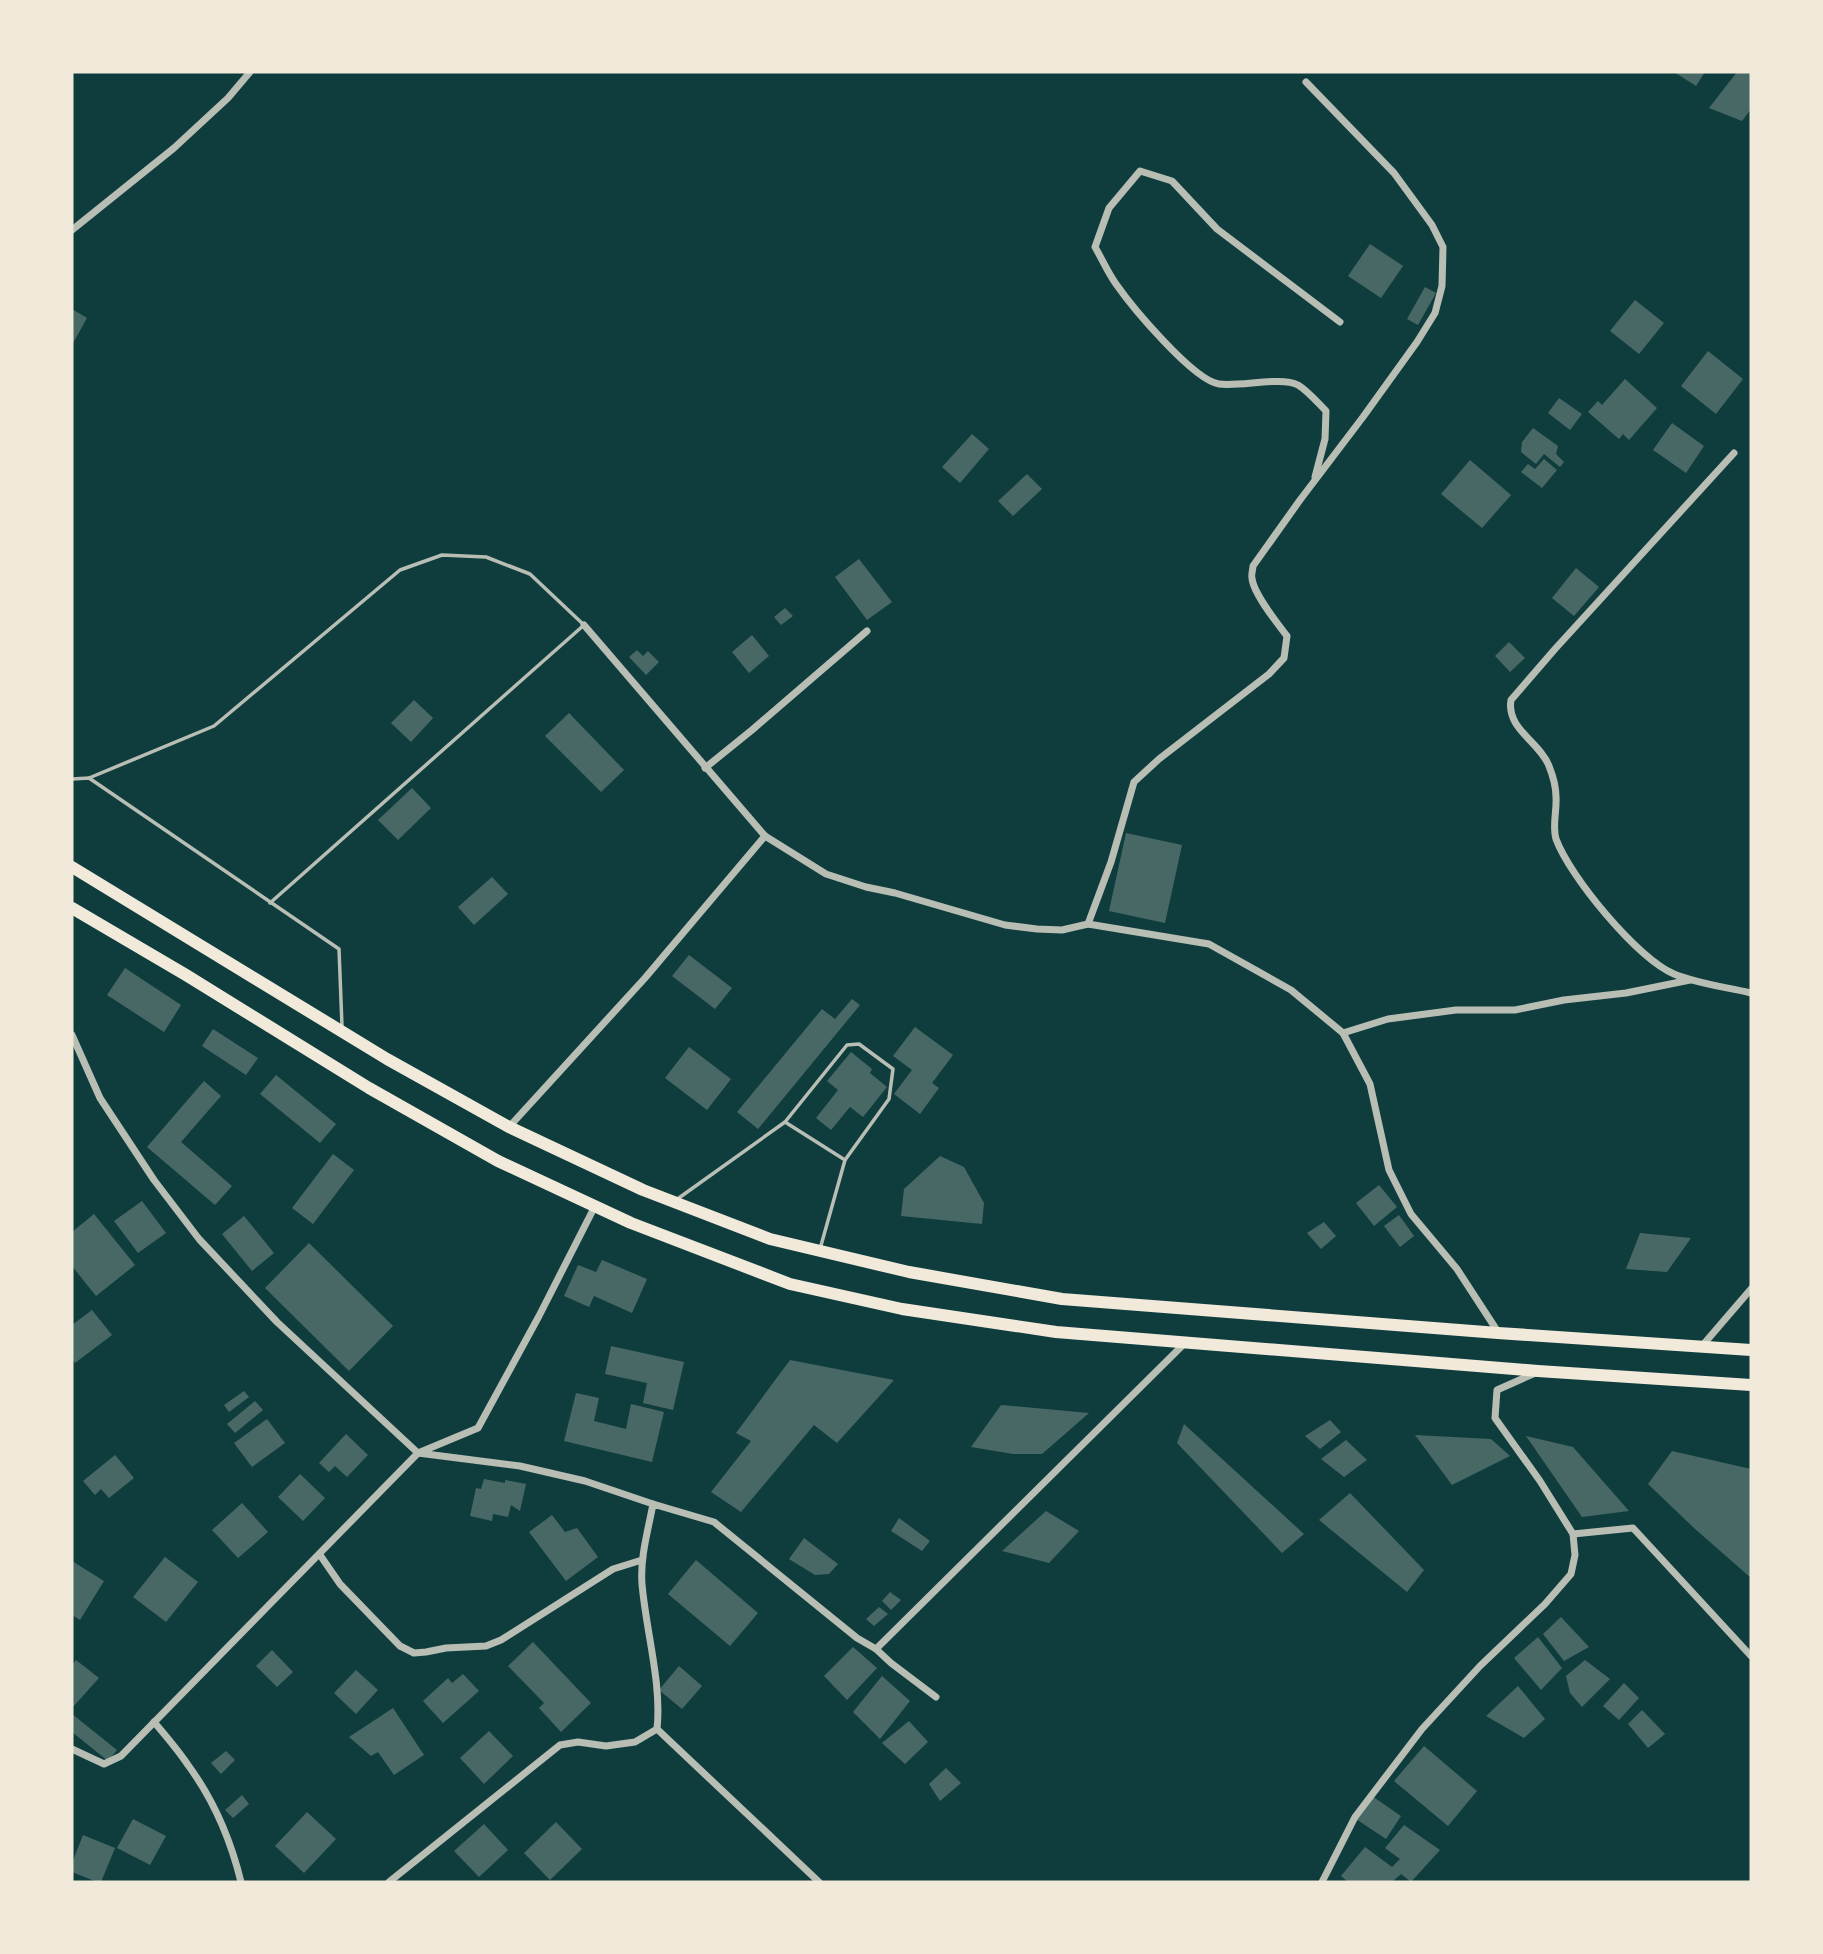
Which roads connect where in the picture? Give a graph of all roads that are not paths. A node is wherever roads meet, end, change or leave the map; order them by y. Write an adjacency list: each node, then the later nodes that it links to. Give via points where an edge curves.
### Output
1 (250, 72): 3 (street, via 174,148)
2 (1306, 82): 6 (street, via 1394,173 1433,225 1443,247 1442,286 1434,313)
3 (72, 230)
4 (1340, 323): 6 (street, via 1217,229 1171,181 1140,171 1110,208 1095,247 1115,283 1187,365 1216,384 1278,381 1298,385 1326,411 1325,439)
5 (1734, 453): 17 (street, via 1547,658 1511,700 1509,709 1512,720 1546,759 1554,777 1556,838 1582,885 1645,954)
6 (1314, 481): 16 (street, via 1253,566 1251,577 1287,636 1284,657 1249,691 1134,782)
7 (584, 625): 9 (street); 10 (lane, via 530,574 486,557 442,555 400,570 214,726); 14 (lane)
8 (867, 631): 9 (street)
9 (705, 768): 12 (street)
10 (89, 778): 11 (lane); 14 (lane)
11 (72, 779)
12 (765, 836): 16 (street, via 826,874 1005,925 1062,930); 23 (street, via 636,988)
13 (72, 867): 19 (highway)
14 (270, 903): 19 (lane, via 339,949)
15 (72, 908): 26 (highway, via 369,1088 498,1161)
16 (1088, 924): 20 (street, via 1209,944 1291,990)
17 (1691, 980): 18 (street); 20 (street, via 1515,1010 1456,1010 1388,1019)
18 (1751, 993)
19 (342, 1032): 23 (highway)
20 (1343, 1033): 29 (street, via 1370,1084 1389,1170 1411,1214 1457,1269)
21 (72, 1035): 35 (street, via 100,1098 199,1239 277,1322)
22 (785, 1122): 24 (lane); 24 (lane, via 847,1045 859,1044 893,1069 888,1099); 25 (lane)
23 (509, 1127): 25 (highway)
24 (845, 1160): 27 (lane)
25 (674, 1202): 27 (highway, via 770,1239)
26 (595, 1206): 30 (highway, via 790,1284 902,1309 1056,1332); 35 (street, via 478,1428)
27 (819, 1251): 29 (highway, via 1062,1299)
28 (1751, 1289): 31 (street)
29 (1498, 1333): 31 (highway)
30 (1185, 1343): 33 (highway); 40 (street)
31 (1702, 1347): 32 (highway)
32 (1751, 1350)
33 (1538, 1371): 34 (highway); 37 (street, via 1497,1390 1495,1418)
34 (1751, 1385)
35 (418, 1453): 36 (street, via 533,1469); 38 (street)
36 (653, 1504): 39 (street); 40 (street, via 714,1522)
37 (1573, 1534): 41 (street, via 1633,1528); 49 (street, via 1571,1574 1422,1729 1355,1818)
38 (320, 1555): 39 (street, via 340,1584 400,1646 414,1653 486,1646 614,1569); 43 (street)
39 (642, 1560): 44 (street, via 658,1700)
40 (876, 1649): 42 (street)
41 (1751, 1656)
42 (936, 1697)
43 (155, 1723): 45 (street, via 121,1756 104,1764); 46 (street, via 209,1798 235,1855)
44 (657, 1729): 47 (street, via 635,1742 560,1745); 48 (street)
45 (72, 1749)
46 (241, 1882)
47 (389, 1882)
48 (818, 1882)
49 (1322, 1882)

